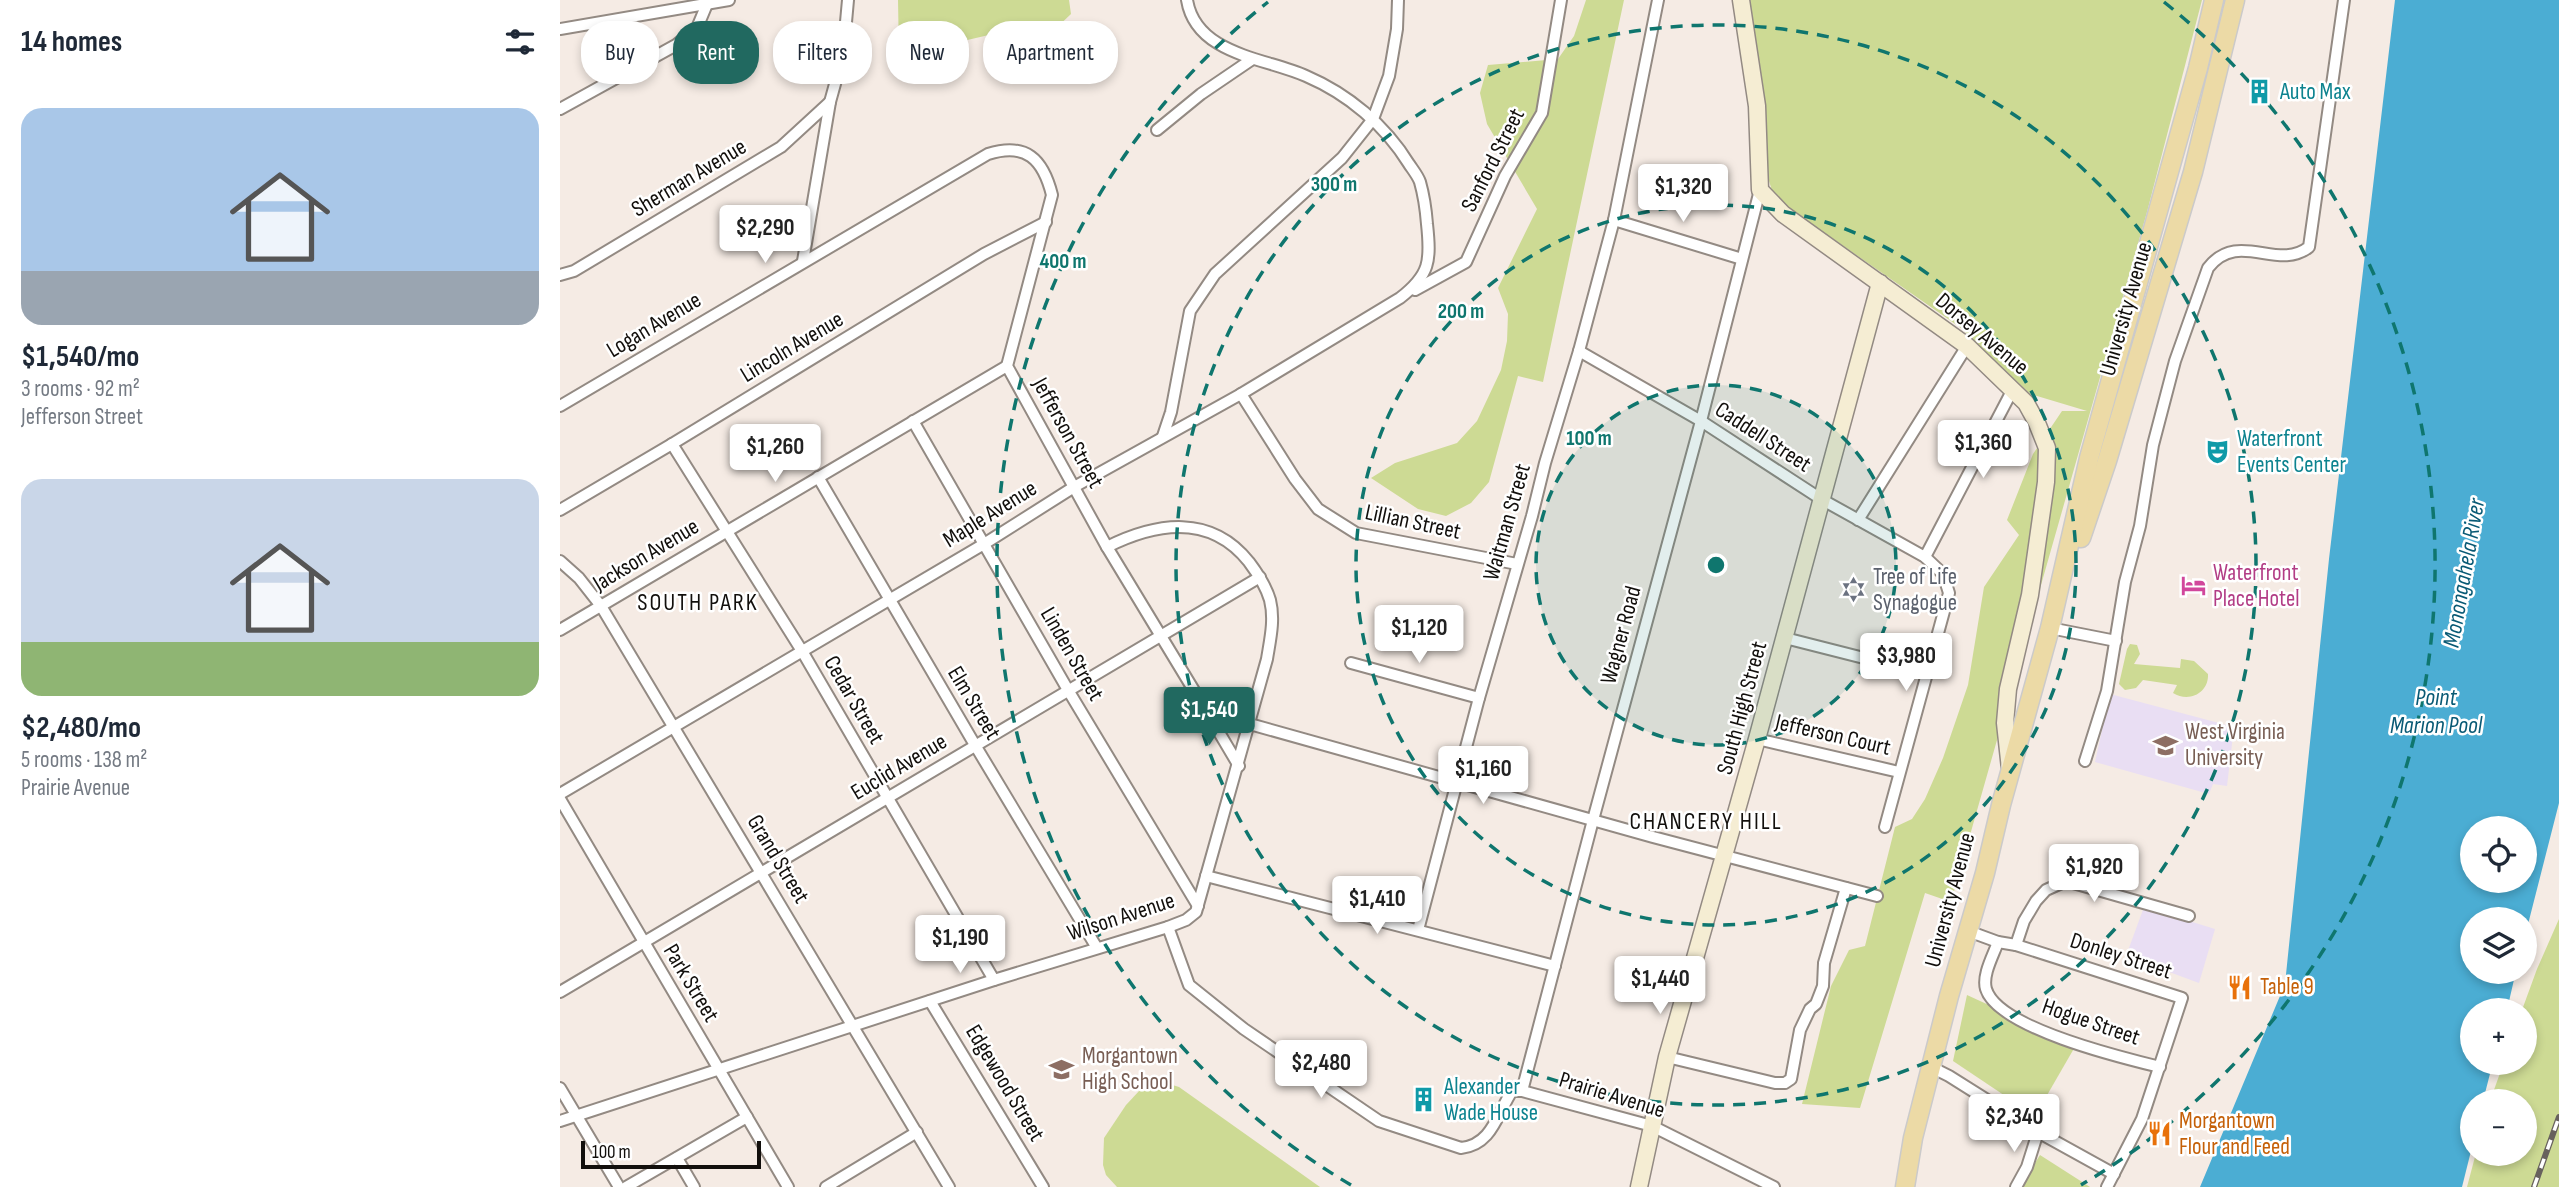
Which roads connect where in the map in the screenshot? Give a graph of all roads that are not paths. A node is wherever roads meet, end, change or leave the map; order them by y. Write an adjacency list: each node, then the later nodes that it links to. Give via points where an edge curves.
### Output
1 (729, 0): 11 (street)
2 (848, 0): 14 (street, via 843,55)
3 (1187, 0): 13 (street, via 1200,27 1218,44)
4 (1398, 0): 16 (street, via 1389,76)
5 (1561, 0): 26 (street, Sanford Street, via 1542,113 1505,176 1466,262)
6 (1658, 0): 20 (street, Waitman Street)
7 (1741, 0): 19 (street, via 1757,106)
8 (2214, 0): 51 (main road, University Avenue, via 2089,458)
9 (2235, 0): 51 (main road, University Avenue, via 2193,172 2107,461)
10 (2344, 0): 55 (street, via 2309,247 2291,256 2232,251 2208,268 2175,361 2153,445)
11 (707, 4): 12 (street); 15 (street, via 697,28 676,45)
12 (560, 29)
13 (1251, 60): 16 (street, via 1309,77); 17 (street)
14 (830, 102): 23 (street); 24 (street, Sherman Avenue, via 781,147 574,271)
15 (560, 109)
16 (1373, 119): 26 (street, Maple Avenue, via 1397,144 1420,180 1429,240 1425,274); 35 (street, via 1342,158 1214,274 1190,311)
17 (1157, 130)
18 (988, 154): 21 (street, Jefferson Street, via 1006,148 1038,161 1052,195); 23 (street, Logan Avenue)
19 (1760, 190): 22 (street, Wagner Road); 25 (street, Dorsey Avenue, via 1783,214)
20 (1614, 220): 22 (street); 28 (street, Waitman Street)
21 (1046, 222): 29 (street, Jefferson Street); 36 (street, Lincoln Avenue, via 984,254)
22 (1742, 259): 34 (street, Wagner Road)
23 (803, 261): 32 (street, Logan Avenue)
24 (560, 275)
25 (1880, 283): 27 (street, Dorsey Avenue); 39 (street, South High Street)
26 (1400, 298): 31 (street, Maple Avenue)
27 (1968, 346): 30 (street, Dorsey Avenue); 41 (street)
28 (1579, 351): 34 (street, Caddell Street); 47 (street, Waitman Street)
29 (1007, 366): 33 (street, Jackson Avenue); 38 (street, Jefferson Street)
30 (2012, 389): 45 (street); 68 (street, Dorsey Avenue, via 2026,402 2042,435 2046,482 2030,596 2008,688 2005,723)
31 (1241, 394): 35 (street, Maple Avenue); 47 (street, Lillian Street, via 1318,509 1356,533)
32 (560, 406)
33 (913, 421): 37 (street, Jackson Avenue); 43 (street, Linden Street)
34 (1701, 422): 39 (street, Caddell Street); 74 (street, Wagner Road)
35 (1163, 436): 38 (street, Maple Avenue)
36 (672, 444): 40 (street, Lincoln Avenue); 42 (street, Cedar Street)
37 (818, 477): 42 (street, Jackson Avenue); 49 (street, Elm Street)
38 (1074, 487): 43 (street, Maple Avenue); 44 (street, Jefferson Street)
39 (1821, 499): 41 (street, Caddell Street); 54 (street, South High Street)
40 (560, 510)
41 (1858, 520): 45 (street, Caddell Street)
42 (727, 531): 50 (street, Jackson Avenue); 56 (street, Cedar Street)
43 (984, 544): 49 (street, Maple Avenue); 59 (street, Linden Street)
44 (1107, 547): 48 (street, Wilson Avenue, via 1132,534 1177,525 1222,537); 53 (street, Jefferson Street)
45 (1925, 557): 58 (street, via 1943,574 1949,593)
46 (560, 561): 50 (street, Grand Street)
47 (1517, 564): 60 (street, Waitman Street)
48 (1260, 577): 53 (street, Euclid Avenue); 62 (street, Wilson Avenue, via 1270,601 1272,627)
49 (889, 599): 56 (street, Maple Avenue); 65 (street, Elm Street)
50 (601, 606): 52 (street, Jackson Avenue); 63 (street, Grand Street)
51 (2050, 628): 55 (street); 68 (main road, University Avenue)
52 (560, 630)
53 (1161, 634): 59 (street, Euclid Avenue); 61 (street, Jefferson Street)
54 (1785, 638): 58 (street); 64 (street, South High Street)
55 (2116, 641): 66 (street, via 2107,691)
56 (802, 651): 63 (street, Maple Avenue); 73 (street, Cedar Street)
57 (1351, 663): 60 (street)
58 (1927, 674): 69 (street)
59 (1068, 690): 65 (street, Euclid Avenue); 81 (street, Linden Street)
60 (1479, 698): 70 (street, Waitman Street)
61 (1208, 712): 62 (street); 67 (street, Jefferson Street)
62 (1250, 724): 67 (street, Wilson Avenue); 70 (street)
63 (674, 728): 71 (street, Maple Avenue); 77 (street, Grand Street)
64 (1757, 739): 69 (street, Jefferson Court); 76 (street, South High Street)
65 (975, 745): 73 (street, Euclid Avenue); 89 (street, Elm Street)
66 (2085, 761)
67 (1239, 766): 78 (street, Wilson Avenue)
68 (2010, 771): 85 (main road, University Avenue)
69 (1899, 772): 75 (street)
70 (1457, 782): 74 (street); 84 (street, Waitman Street)
71 (560, 794)
72 (560, 799): 86 (street, Park Street)
73 (887, 799): 77 (street, Euclid Avenue); 91 (street, Cedar Street)
74 (1592, 820): 76 (street); 90 (street, Wagner Road)
75 (1885, 827)
76 (1725, 856): 79 (street); 95 (street, South High Street)
77 (763, 873): 86 (street, Euclid Avenue); 94 (street, Grand Street)
78 (1206, 876): 81 (street, Wilson Avenue); 84 (street)
79 (1846, 888): 80 (street); 95 (street, via 1824,963 1823,986 1800,1030 1791,1079 1775,1083)
80 (1877, 896)
81 (1198, 906): 83 (street, Wilson Avenue, via 1186,920)
82 (2189, 916): 88 (street, via 2066,881 2046,890 2036,901)
83 (1168, 927): 89 (street, Wilson Avenue); 100 (street, Prairie Avenue, via 1189,985 1200,996 1379,1121 1471,1147 1488,1136 1511,1091)
84 (1418, 930): 90 (street)
85 (1968, 931): 87 (street, Donley Street); 96 (main road, University Avenue)
86 (642, 942): 92 (street, Euclid Avenue); 98 (street, Park Street)
87 (1998, 942): 88 (street, Donley Street); 97 (street, Hogue Street, via 1985,985 1997,1005 2076,1045)
88 (2016, 945): 97 (street, Donley Street, via 2182,998)
89 (1097, 948): 91 (street, Wilson Avenue)
90 (1555, 966): 100 (street, Wagner Road)
91 (994, 980): 93 (street, Wilson Avenue)
92 (560, 992)
93 (930, 1001): 94 (street, Wilson Avenue); 115 (street, Edgewood Street)
94 (852, 1026): 98 (street, Wilson Avenue); 105 (street, Grand Street)
95 (1667, 1057): 104 (street, South High Street)
96 (1931, 1067): 106 (street); 118 (main road, University Avenue)
97 (2160, 1067): 108 (street, via 2142,1119)
98 (719, 1069): 101 (street, Wilson Avenue); 102 (street, Park Street)
99 (560, 1088): 101 (street)
100 (1522, 1090): 104 (street, Prairie Avenue)
101 (576, 1115): 103 (street, Wilson Avenue); 109 (street)
102 (747, 1117): 107 (street); 112 (street, Park Street)
103 (560, 1121)
104 (1652, 1126): 116 (street, South High Street); 117 (street, Prairie Avenue)
105 (917, 1132): 113 (street); 114 (street, Grand Street)
106 (2038, 1132): 108 (street); 119 (street)
107 (677, 1158): 110 (street); 111 (street)
108 (2114, 1174): 120 (street)
109 (619, 1187)
110 (626, 1187)
111 (694, 1187)
112 (788, 1187)
113 (826, 1187)
114 (949, 1187)
115 (1043, 1187)
116 (1639, 1187)
117 (1774, 1187)
118 (1905, 1187)
119 (2016, 1187)
120 (2107, 1187)

